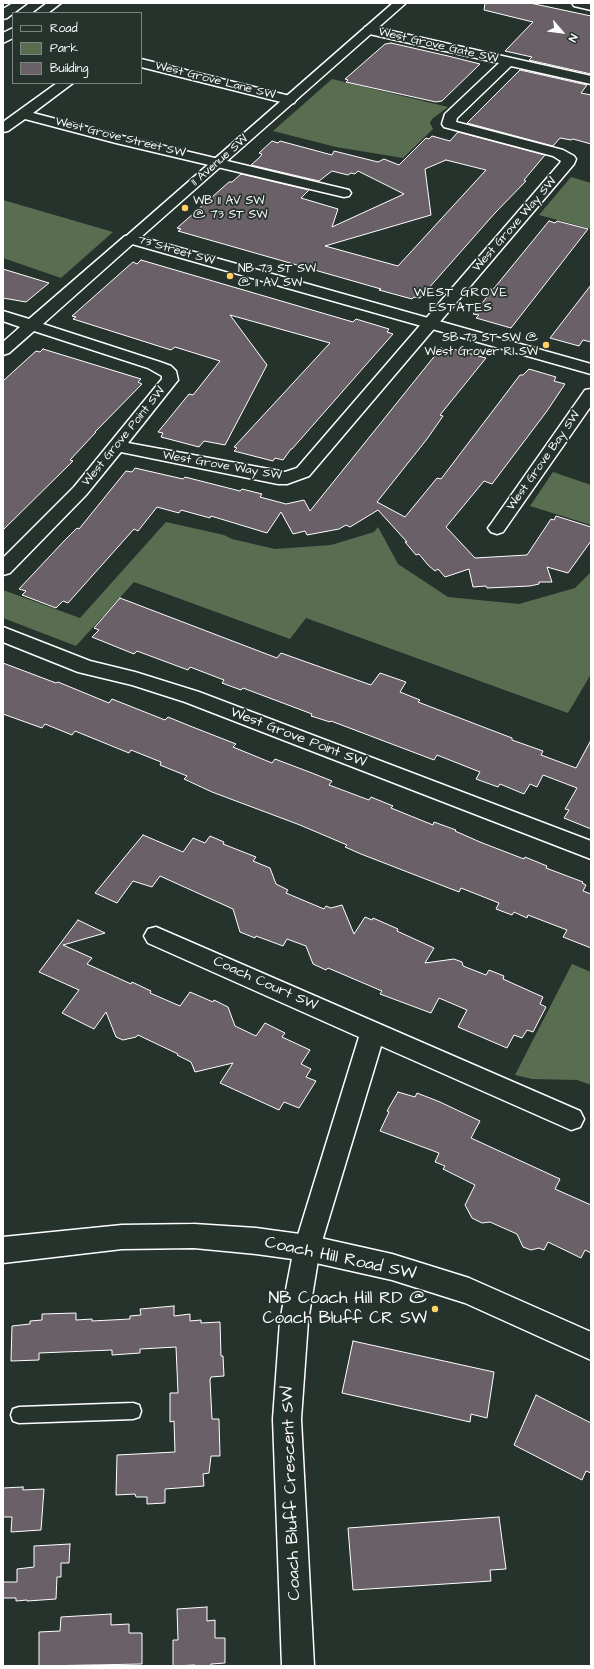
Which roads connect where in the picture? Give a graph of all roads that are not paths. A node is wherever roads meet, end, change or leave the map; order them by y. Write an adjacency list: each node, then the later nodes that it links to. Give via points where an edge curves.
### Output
1 (21, 3): 7 (street)
2 (55, 3): 6 (street)
3 (400, 3): 8 (street, 11 Avenue SW)
4 (578, 3): 5 (street)
5 (591, 6)
6 (42, 12)
7 (3, 15)
8 (369, 30): 11 (street, West Grove Gate SW); 15 (street, 11 Avenue SW)
9 (12, 33): 10 (street)
10 (3, 38)
11 (507, 62): 13 (street, West Grove Gate SW); 22 (street, West Grove Way SW, via 450,117 448,123 455,127 558,153 569,159 568,164)
12 (142, 63): 15 (street, West Grove Lane SW)
13 (591, 80)
14 (65, 84): 16 (street)
15 (289, 100): 18 (street, 11 Avenue SW)
16 (22, 114): 17 (street); 18 (street, West Grove Street SW)
17 (3, 128)
18 (218, 162): 19 (street, West Grove Street SW); 20 (street, 11 Avenue SW)
19 (344, 193)
20 (130, 238): 22 (street, 73 Street SW); 23 (street, 11 Avenue SW)
21 (3, 316): 23 (street)
22 (430, 323): 25 (street, 73 Street SW); 27 (street, West Grove Way SW, via 308,467 296,476 278,478)
23 (30, 326): 24 (street, 11 Avenue SW); 27 (street, West Grove Point SW, via 154,365 170,375 170,380)
24 (3, 350)
25 (591, 369)
26 (591, 394): 28 (street, West Grove Bay SW)
27 (117, 446): 29 (street, West Grove Point SW, via 80,491)
28 (498, 528)
29 (3, 569)
30 (3, 634): 31 (street, West Grove Point SW, via 85,667 192,697)
31 (591, 850)
32 (156, 936): 33 (street, Coach Court SW)
33 (373, 1032): 34 (street, Coach Court SW); 35 (street)
34 (571, 1119)
35 (307, 1248): 36 (street, Coach Hill Road SW, via 194,1236 122,1236); 37 (street, Coach Hill Road SW, via 392,1267 469,1291); 40 (street, Coach Bluff Crescent SW, via 294,1321 287,1419)
36 (3, 1250)
37 (591, 1346)
38 (133, 1411): 39 (lane)
39 (19, 1415)
40 (298, 1666)

